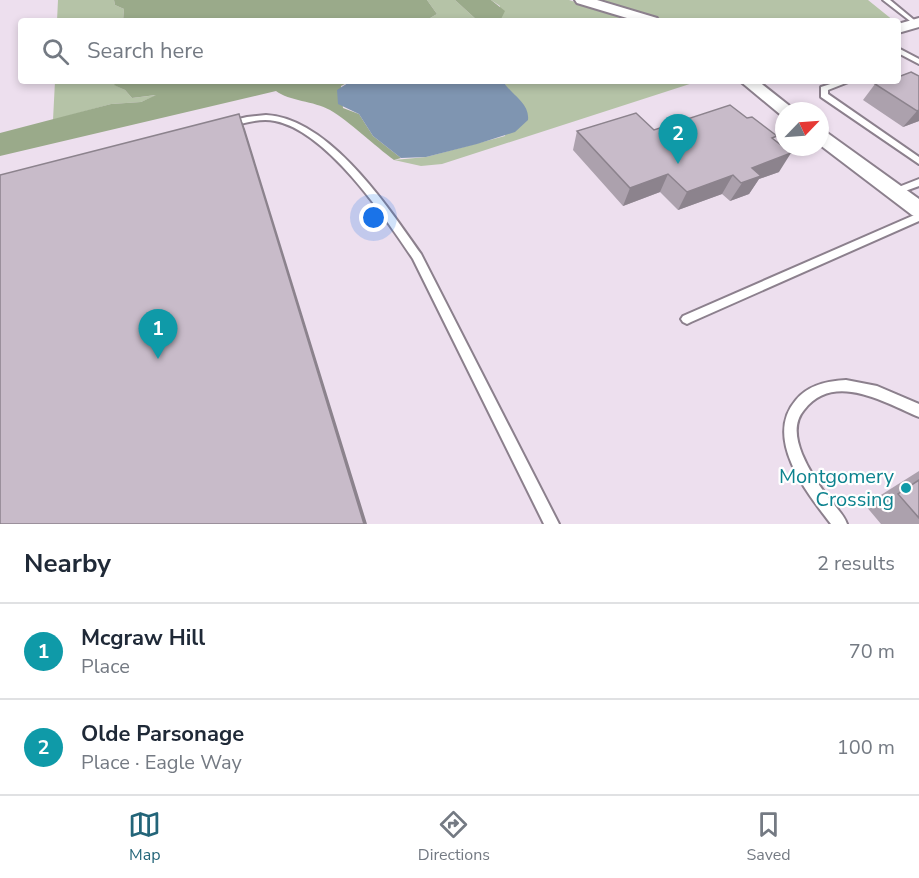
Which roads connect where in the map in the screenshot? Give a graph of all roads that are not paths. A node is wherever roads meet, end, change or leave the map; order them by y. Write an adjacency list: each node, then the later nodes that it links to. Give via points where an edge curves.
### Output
1 (582, 0): 3 (street)
2 (886, 0): 4 (lane)
3 (642, 18)
4 (917, 23): 5 (street)
5 (901, 28)
6 (901, 52): 7 (lane)
7 (919, 62)
8 (752, 84): 10 (street)
9 (839, 84): 13 (lane, via 825,89 824,95)
10 (775, 102)
11 (224, 125): 20 (lane, via 258,118 278,119 297,126 337,155 392,220 417,257)
12 (829, 143): 15 (street)
13 (919, 161)
14 (919, 182): 15 (lane)
15 (894, 192): 16 (street)
16 (919, 210)
17 (919, 217): 18 (lane)
18 (687, 319)
19 (919, 411): 21 (lane, via 856,387 827,386 809,395 796,408 790,428 797,462)
20 (552, 524)
21 (840, 524)

